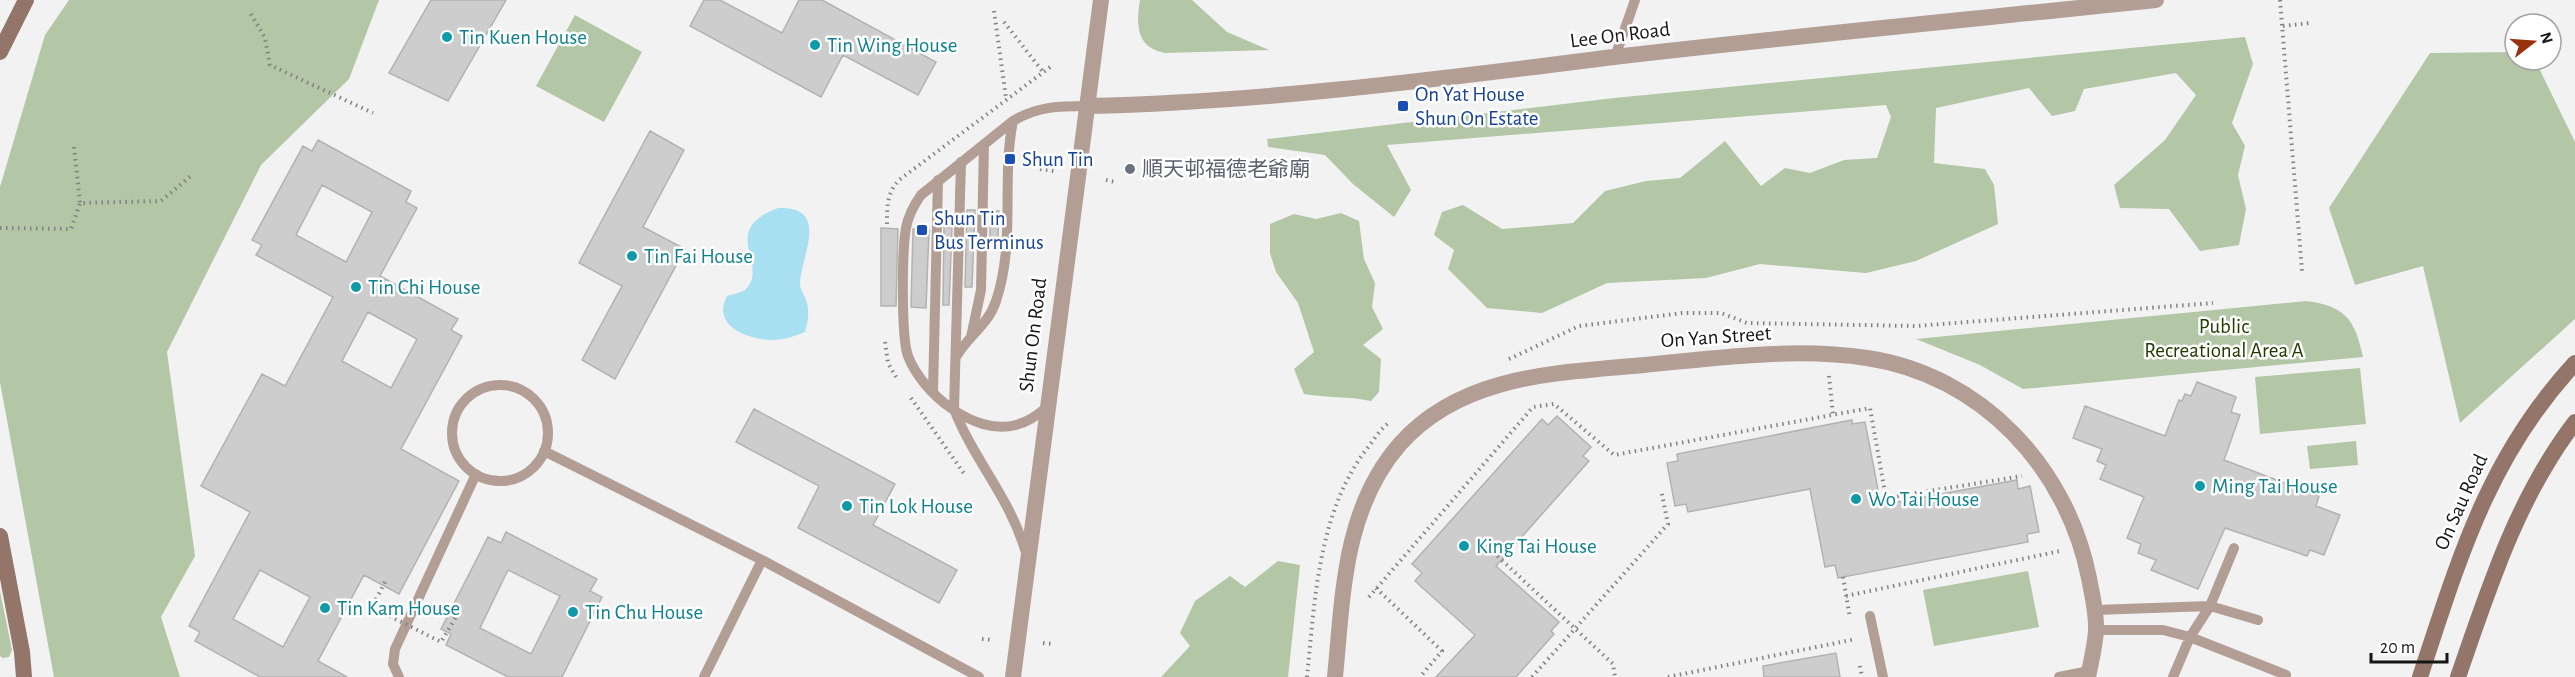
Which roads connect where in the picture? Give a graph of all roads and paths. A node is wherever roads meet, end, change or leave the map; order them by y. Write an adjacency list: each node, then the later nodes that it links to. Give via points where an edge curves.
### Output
1 (26, 0): 11 (main road)
2 (1101, 0): 15 (street, Shun On Road)
3 (1635, 0): 12 (lane)
4 (2156, 0): 12 (street, Lee On Road)
5 (2280, 0): 10 (path)
6 (994, 11): 14 (path)
7 (251, 14): 16 (path, via 265,38 270,65)
8 (1005, 22): 13 (path)
9 (2310, 23): 10 (path)
10 (2283, 26): 29 (path)
11 (0, 52)
12 (1615, 57): 15 (street, Lee On Road, via 1307,94)
13 (1043, 72)
14 (1006, 98)
15 (1088, 106): 17 (lane, via 1047,106); 36 (street, Shun On Road)
16 (373, 113)
17 (1014, 121): 18 (lane); 31 (lane, via 1006,161 1008,212 1001,279 990,317)
18 (984, 144): 20 (lane); 31 (lane, via 982,280)
19 (74, 147): 27 (path)
20 (961, 162): 24 (lane); 32 (lane)
21 (1040, 169): 22 (path)
22 (1054, 171)
23 (193, 174): 27 (path, via 161,201)
24 (938, 180): 35 (lane); 35 (lane, via 921,195 905,228 904,336 908,356)
25 (1106, 180): 26 (path)
26 (1115, 182)
27 (80, 203): 28 (path, via 71,229)
28 (0, 228)
29 (2302, 271)
30 (2213, 303): 33 (path, On Yan Street, via 1916,326 1748,323 1721,313 1682,313 1579,326)
31 (971, 337): 32 (lane)
32 (954, 360): 37 (lane)
33 (1507, 360)
34 (2575, 363): 83 (main road, On Sau Road, via 2527,422 2480,506)
35 (933, 392): 37 (lane)
36 (1047, 407): 37 (lane, via 1024,422 1006,426 975,422); 49 (street, Shun On Road)
37 (954, 409): 49 (lane, via 1006,501)
38 (1392, 420): 74 (path, via 1352,467 1333,509 1317,584)
39 (2575, 422): 84 (main road, via 2552,453 2513,525)
40 (544, 451): 41 (lane, via 536,464 508,480); 41 (lane, via 546,419 528,393 514,386 483,388 459,407 452,437 460,458); 48 (lane)
41 (476, 474): 70 (lane, via 443,538 395,649 393,664)
42 (2025, 475): 51 (path, via 1886,498 1870,408 1614,455 1554,404 1533,406)
43 (1661, 490): 59 (path, via 1668,524)
44 (0, 536): 69 (main road)
45 (2234, 548): 54 (lane)
46 (2060, 551): 52 (path)
47 (1492, 552): 59 (path)
48 (762, 560): 71 (lane); 72 (lane)
49 (1028, 562): 73 (street, Shun On Road)
50 (385, 582): 57 (path, bridge, via 372,607 441,642)
51 (1376, 588): 53 (path); 76 (path, via 1442,651)
52 (1846, 596)
53 (1369, 597)
54 (2210, 606): 55 (lane); 58 (lane); 62 (lane)
55 (2095, 610): 60 (street, On Yan Street); 75 (street, On Yan Street, via 2083,546 2058,490 2022,441 1986,409 1923,374 1868,358 1827,354 1746,356 1523,378 1468,395 1431,416 1387,461 1355,529 1348,555)
56 (1870, 616): 61 (lane)
57 (456, 617)
58 (2258, 620)
59 (1576, 628): 77 (path); 78 (path, via 1613,664)
60 (2096, 630): 62 (lane, via 2152,628); 67 (street, On Yan Street)
61 (1875, 636): 79 (path); 80 (lane)
62 (2190, 637): 68 (lane); 82 (lane)
63 (982, 639): 64 (path)
64 (993, 640)
65 (1043, 643): 66 (path)
66 (1053, 644)
67 (2089, 674): 81 (lane)
68 (2286, 675)
69 (24, 677)
70 (399, 677)
71 (705, 677)
72 (979, 677)
73 (1013, 677)
74 (1307, 677)
75 (1335, 677)
76 (1420, 677)
77 (1532, 677)
78 (1616, 677)
79 (1668, 677)
80 (1883, 677)
81 (2059, 677)
82 (2173, 677)
83 (2420, 677)
84 (2458, 677)

